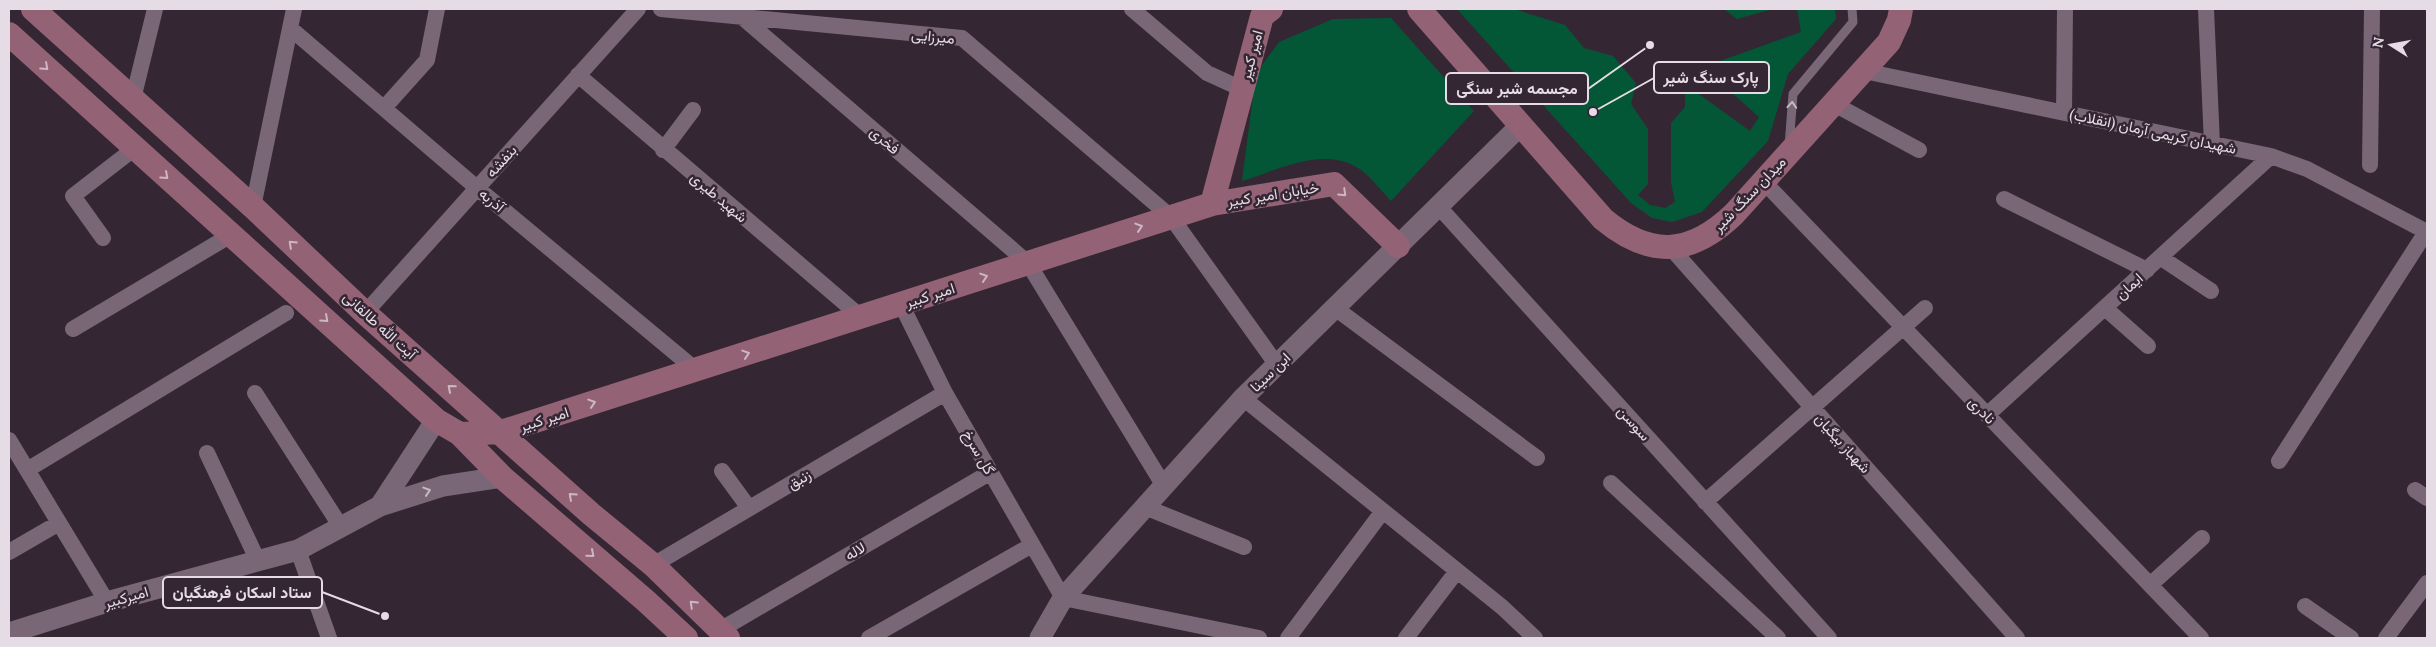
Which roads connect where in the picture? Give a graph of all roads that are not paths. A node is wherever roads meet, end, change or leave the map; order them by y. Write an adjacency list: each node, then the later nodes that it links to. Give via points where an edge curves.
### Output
1 (33, 9): 21 (main road, آیت الله طالقانی)
2 (155, 9): 21 (street)
3 (294, 9): 16 (street)
4 (437, 9): 23 (street, via 427,60)
5 (638, 9): 19 (street, بنفشه)
6 (660, 9): 15 (street, میرزایی)
7 (1132, 9): 20 (street, via 1208,73)
8 (1419, 9): 26 (main road, میدان سنگ شیر)
9 (1852, 9): 31 (lane, one-way to 9, via 1793,94 1853,22)
10 (2065, 9): 25 (street)
11 (2206, 9): 27 (street)
12 (2372, 9): 33 (street)
13 (1265, 11): 20 (main road, امیر کبیر)
14 (1906, 13): 18 (main road, میدان سنگ شیر, via 1889,42)
15 (742, 17): 40 (street, میرزایی, via 962,38); 47 (street, فخری)
16 (290, 28): 23 (street, آذربه); 39 (street)
17 (9, 34): 28 (main road, one-way to 28)
18 (1864, 71): 22 (main road, میدان سنگ شیر); 25 (street, شهیدان کریمی آرمان (انقلاب))
19 (578, 76): 29 (street, شهید طیری); 35 (street, بنفشه)
20 (1242, 90): 37 (main road, امیر کبیر)
21 (133, 99): 39 (main road, آیت الله طالقانی)
22 (1834, 104): 30 (street); 31 (main road, میدان سنگ شیر)
23 (384, 108): 35 (street, آذربه)
24 (693, 110): 29 (street)
25 (2064, 113): 27 (street, شهیدان کریمی آرمان (انقلاب))
26 (1521, 125): 38 (street, ابن سینا); 45 (main road, میدان سنگ شیر, via 1622,235 1645,244)
27 (2212, 144): 32 (street, شهیدان کریمی آرمان (انقلاب))
28 (135, 148): 42 (main road, one-way to 42); 43 (street, via 73,196)
29 (663, 150): 58 (street, شهید طیری)
30 (1919, 150)
31 (1788, 154): 34 (main road, میدان سنگ شیر)
32 (2271, 156): 41 (street, شهیدان کریمی آرمان (انقلاب), via 2307,169); 46 (street, ایمان)
33 (2370, 165)
34 (1763, 181): 45 (main road, میدان سنگ شیر, via 1716,231 1694,243); 59 (street, نادری)
35 (477, 188): 57 (street, بنفشه); 63 (street, آذربه)
36 (2004, 199): 49 (street)
37 (1212, 204): 40 (main road, امیر کبیر); 44 (main road, خیابان امیر کبیر, one-way to 44, via 1334,184)
38 (1439, 206): 44 (street, ابن سینا); 82 (street, سوسن)
39 (253, 207): 48 (main road, آیت الله طالقانی, one-way to 39)
40 (1172, 217): 47 (main road, امیر کبیر, one-way to 40); 62 (street, میرزایی)
41 (2427, 232): 75 (street)
42 (231, 235): 51 (main road); 60 (street)
43 (103, 238)
44 (1398, 246): 53 (street, ابن سینا)
45 (1670, 247): 67 (street, شهباز بیگیان)
46 (2160, 257): 49 (street, ایمان); 50 (street)
47 (1028, 263): 52 (main road, امیر کبیر, one-way to 47); 81 (street, فخری)
48 (315, 266): 51 (main road); 57 (main road, آیت الله طالقانی)
49 (2147, 270): 55 (street, ایمان)
50 (2211, 291)
51 (295, 292): 69 (main road, one-way to 69)
52 (901, 304): 58 (main road, امیر کبیر); 65 (street, گل سرخ)
53 (1335, 308): 62 (street, ابن سینا); 74 (street)
54 (1925, 308): 59 (street)
55 (2105, 308): 61 (street); 68 (street, ایمان)
56 (286, 313): 76 (street)
57 (365, 313): 70 (main road, آیت الله طالقانی, one-way to 57)
58 (861, 317): 63 (main road, امیر کبیر, one-way to 58)
59 (1904, 328): 67 (street); 68 (street, نادری)
60 (73, 329)
61 (2148, 346)
62 (1277, 365): 66 (street, ابن سینا)
63 (696, 370): 70 (main road, امیر کبیر, one-way to 63)
64 (255, 393): 89 (street)
65 (946, 393): 78 (street, گل سرخ); 85 (street, زنبق)
66 (1243, 398): 81 (street, ابن سینا); 86 (street)
67 (1812, 408): 82 (street); 117 (street, شهباز بیگیان)
68 (1988, 415): 100 (street, نادری)
69 (436, 420): 71 (main road); 83 (street)
70 (502, 432): 71 (main road, امیر کبیر); 87 (main road, آیت الله طالقانی, one-way to 70)
71 (460, 434): 79 (main road)
72 (9, 442): 76 (street)
73 (207, 453): 96 (street)
74 (1537, 458)
75 (2279, 461)
76 (27, 470): 88 (street)
77 (722, 471): 85 (street)
78 (991, 472): 92 (street, گل سرخ); 105 (street, لاله)
79 (502, 477): 83 (street, امیرکبیر, one-way to 79, via 443,486); 90 (main road)
80 (1611, 483): 115 (street)
81 (1164, 486): 84 (street, ابن سینا)
82 (1705, 502): 116 (street, سوسن)
83 (380, 506): 89 (street, امیرکبیر)
84 (1145, 507): 93 (street); 101 (street, ابن سینا)
85 (749, 508): 97 (street, زنبق)
86 (1383, 512): 98 (street); 112 (street)
87 (591, 514): 90 (main road); 97 (main road, آیت الله طالقانی)
88 (59, 523): 95 (street); 102 (street)
89 (341, 527): 94 (street, امیرکبیر)
90 (571, 536): 108 (main road, one-way to 108)
91 (2202, 538): 100 (street)
92 (1032, 545): 101 (street, گل سرخ); 109 (street)
93 (1244, 547)
94 (298, 550): 96 (street, امیرکبیر); 107 (street)
95 (9, 552)
96 (258, 561): 102 (street, امیرکبیر)
97 (653, 565): 105 (main road, آیت الله طالقانی, one-way to 97)
98 (1457, 571): 113 (street); 114 (street)
99 (2427, 583): 120 (street)
100 (2150, 585): 118 (street, نادری)
101 (1063, 598): 106 (street); 110 (street, ابن سینا)
102 (107, 602): 104 (street, امیرکبیر)
103 (2305, 606): 119 (street)
104 (9, 633)
105 (724, 634)
106 (1231, 636): 111 (street)
107 (329, 638)
108 (686, 638)
109 (869, 638)
110 (1040, 638)
111 (1259, 638)
112 (1288, 638)
113 (1406, 638)
114 (1535, 638)
115 (1778, 638)
116 (1829, 638)
117 (2017, 638)
118 (2201, 638)
119 (2351, 638)
120 (2386, 638)

